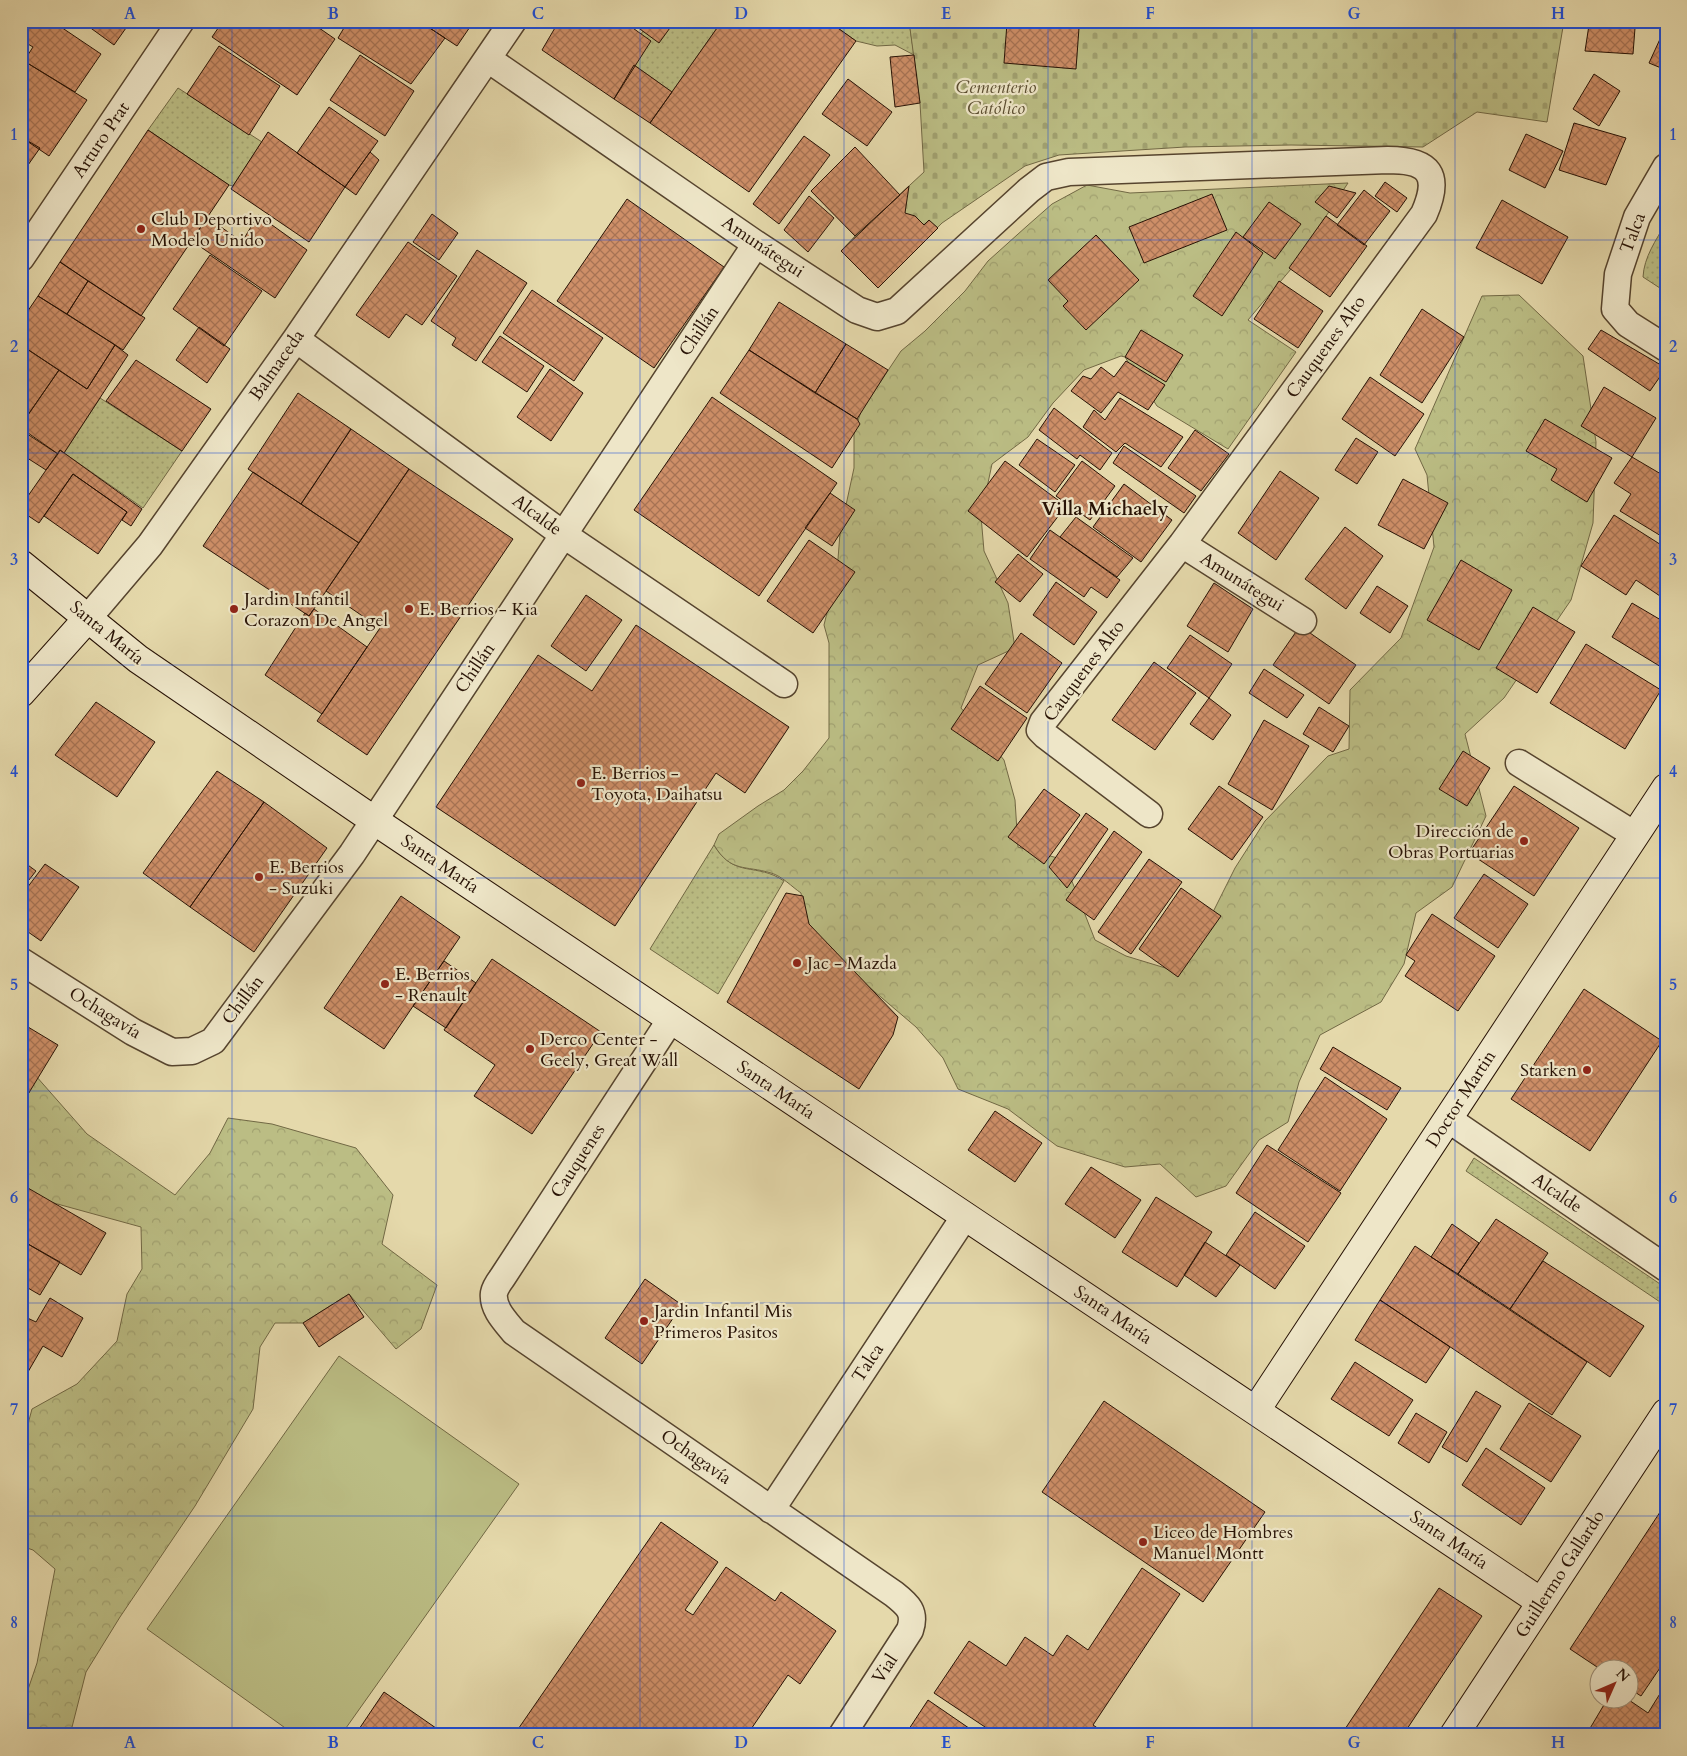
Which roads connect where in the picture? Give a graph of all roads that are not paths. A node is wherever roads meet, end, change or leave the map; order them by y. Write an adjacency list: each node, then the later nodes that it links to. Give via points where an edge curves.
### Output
1 (181, 21): 7 (street, Arturo Prat)
2 (513, 21): 3 (street, Balmaceda)
3 (488, 59): 6 (street, Amunátegui); 8 (street, Balmaceda)
4 (1666, 167): 9 (street, Talca, via 1637,217 1618,274 1615,309 1628,324)
5 (1029, 190): 6 (street, Amunátegui, via 897,310 877,317 857,310); 11 (street, Cauquenes Alto, via 1046,177 1068,172 1388,160 1416,163 1430,177 1431,197 1424,214)
6 (756, 244): 10 (street, Chillán)
7 (21, 258)
8 (296, 339): 10 (street, Alcalde); 13 (street, Balmaceda, via 150,545)
9 (1666, 348)
10 (564, 535): 15 (street, Alcalde); 20 (street, Chillán)
11 (1182, 544): 14 (street, Amunátegui); 19 (street, Cauquenes Alto, via 1040,730)
12 (21, 564): 13 (main road, Santa María)
13 (88, 618): 16 (main road, Balmaceda); 20 (main road, Santa María, via 138,659)
14 (1303, 621)
15 (784, 684)
16 (21, 693)
17 (1519, 763): 21 (street)
18 (1666, 788): 21 (main road, Doctor Martin)
19 (1149, 814)
20 (375, 821): 23 (main road, Santa María); 24 (street, Chillán, via 213,1041)
21 (1635, 835): 25 (main road, Doctor Martin)
22 (21, 961): 24 (street, Ochagavía, via 133,1032 172,1052)
23 (671, 1019): 26 (main road, Santa María); 28 (street, Cauquenes, via 502,1278 494,1292)
24 (192, 1051)
25 (1448, 1119): 27 (street, Alcalde); 29 (main road, Doctor Martin)
26 (966, 1216): 29 (main road, Santa María); 31 (street, Talca)
27 (1666, 1268)
28 (496, 1306): 31 (street, Ochagavía, via 501,1318 514,1332)
29 (1256, 1410): 33 (main road, Santa María)
30 (1666, 1413): 33 (main road, Guillermo Gallardo)
31 (771, 1510): 32 (street, Ochagavía)
32 (903, 1601): 34 (street, Vial, via 912,1614 910,1630)
33 (1542, 1602): 35 (main road, Guillermo Gallardo)
34 (842, 1735)
35 (1454, 1735)

